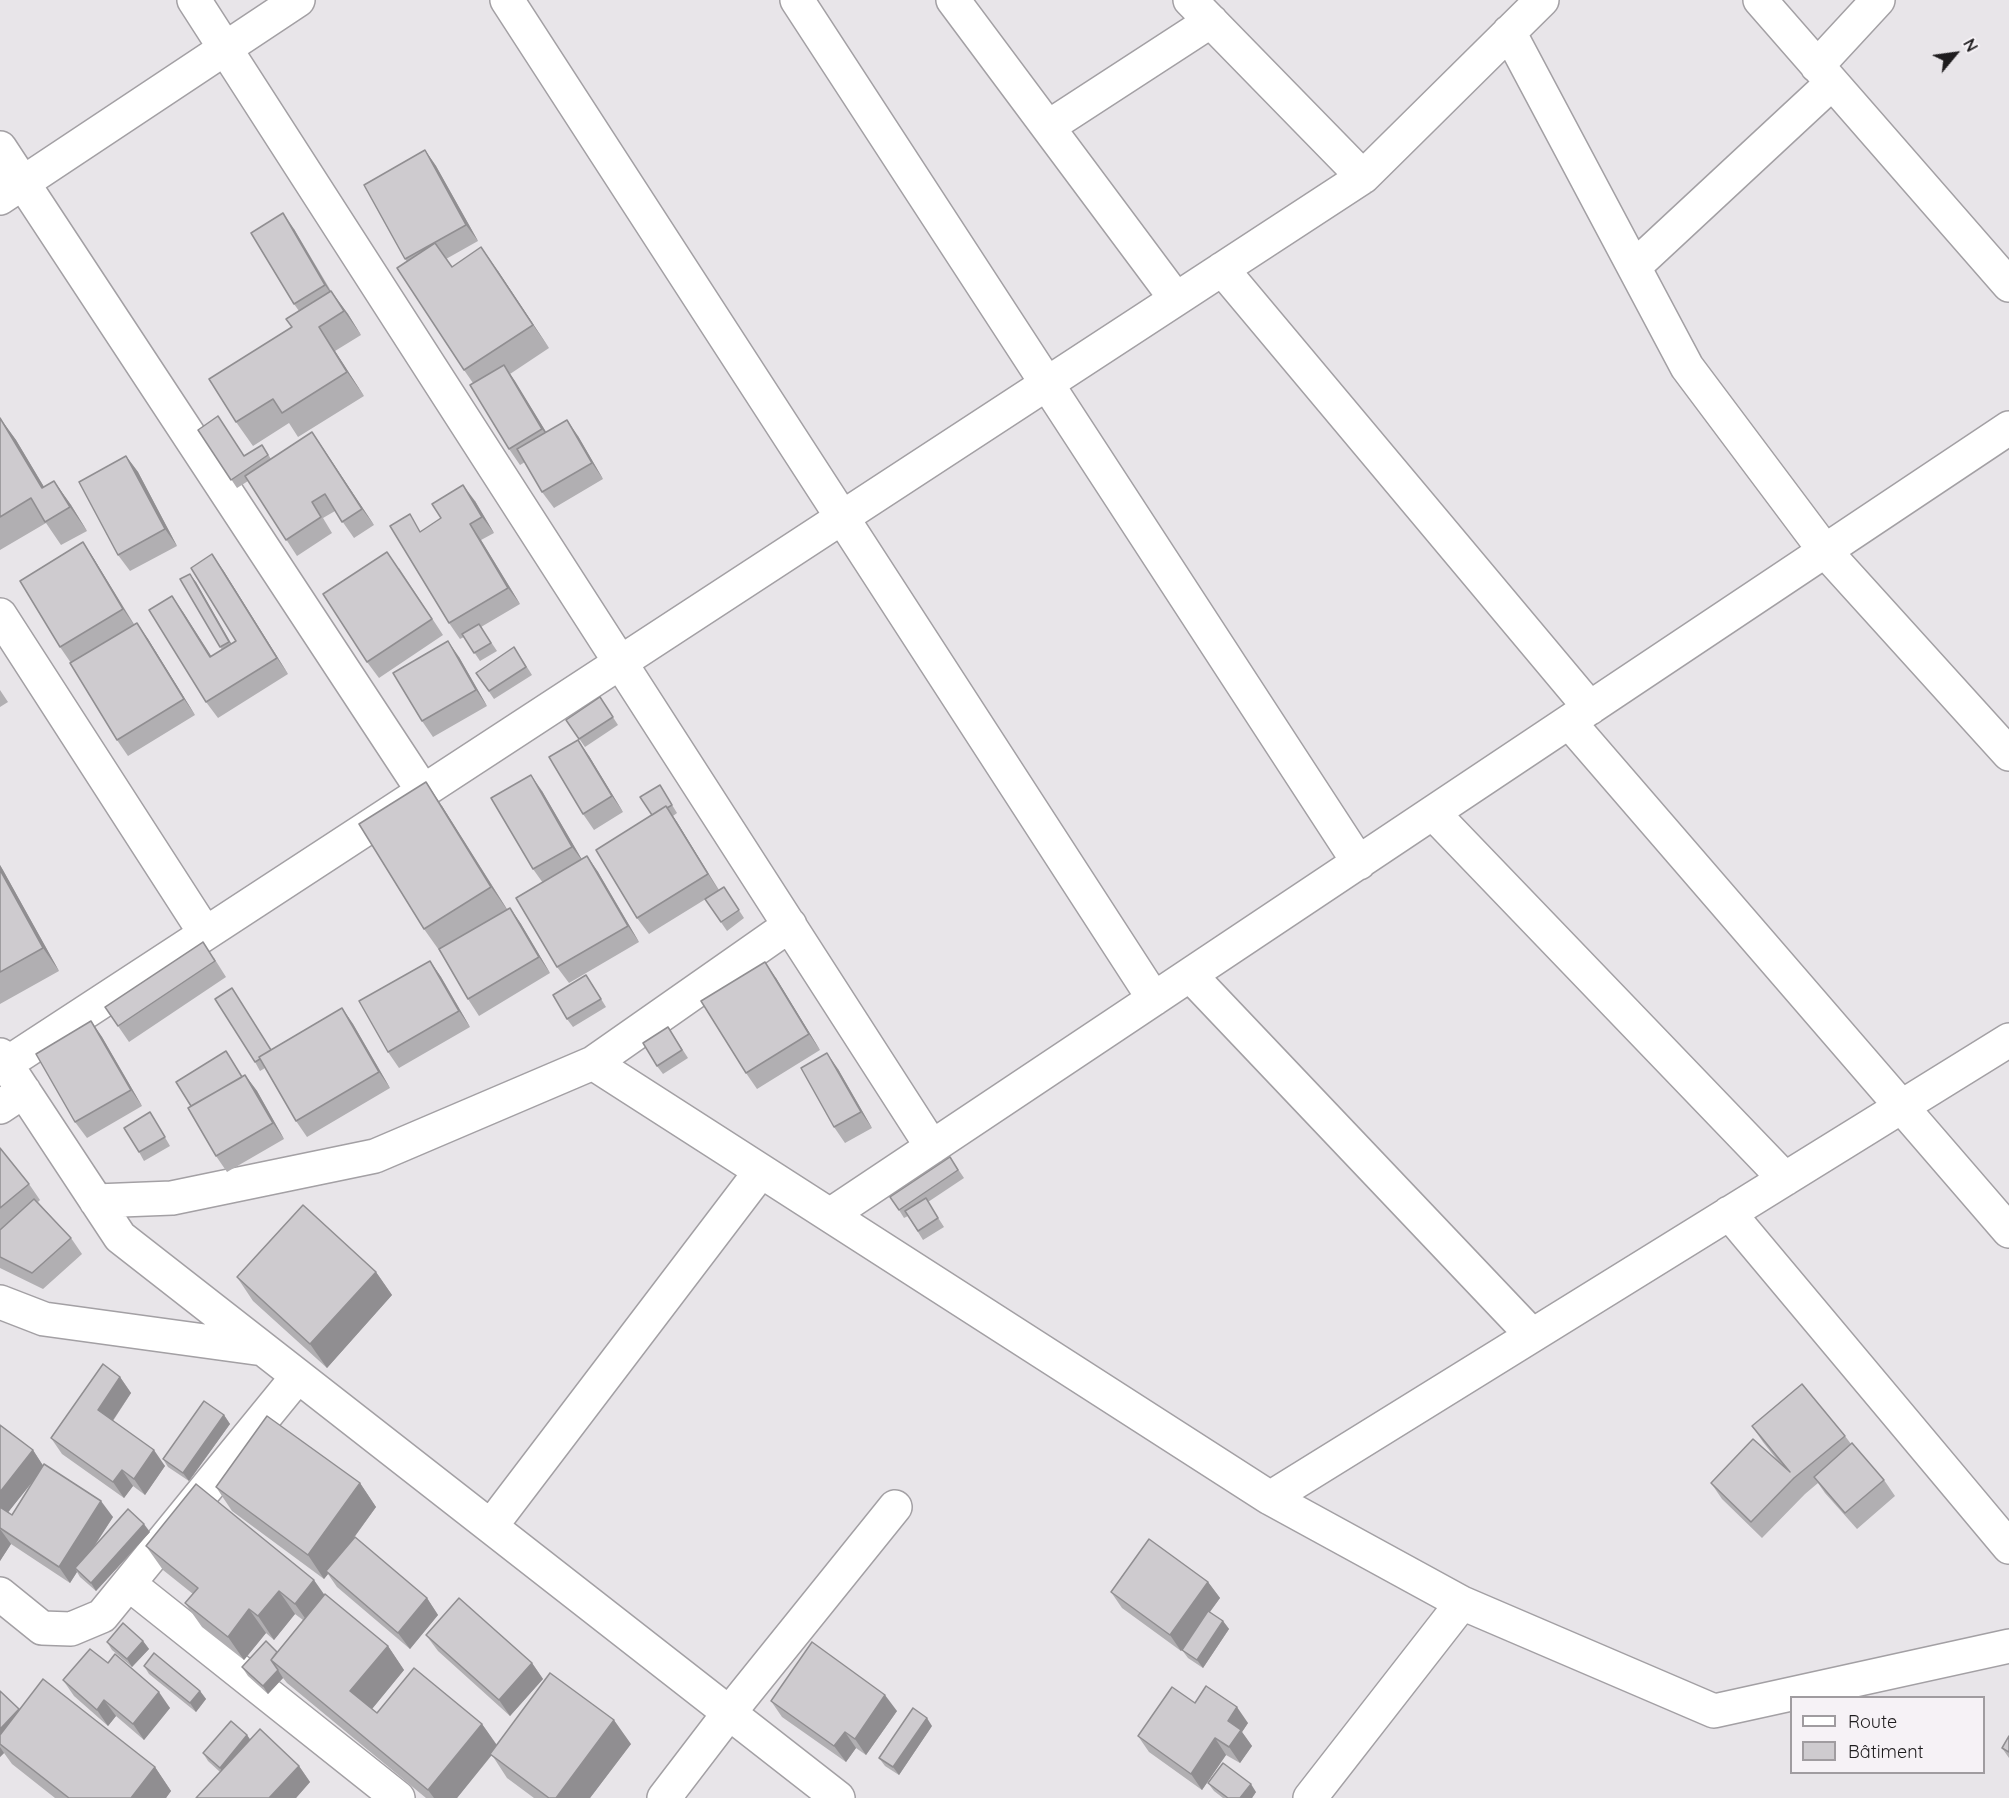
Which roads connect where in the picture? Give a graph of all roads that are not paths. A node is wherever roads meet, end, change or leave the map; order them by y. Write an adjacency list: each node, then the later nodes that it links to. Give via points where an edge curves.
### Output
1 (194, 0): 11 (street)
2 (298, 0): 11 (street)
3 (507, 0): 23 (street)
4 (797, 0): 21 (street)
5 (953, 0): 13 (street)
6 (1542, 0): 10 (street)
7 (1760, 0): 12 (street)
8 (1878, 0): 12 (street)
9 (1201, 11): 13 (street); 15 (street)
10 (1509, 32): 15 (street); 17 (street)
11 (225, 49): 16 (street); 26 (street)
12 (1825, 74): 17 (street); 19 (street)
13 (1048, 127): 20 (street)
14 (0, 148): 16 (street)
15 (1363, 177): 18 (street)
16 (12, 191): 29 (street)
17 (1634, 267): 24 (street, via 1687,367)
18 (1222, 268): 20 (street); 27 (street)
19 (2009, 285)
20 (1176, 299): 21 (street)
21 (1047, 384): 23 (street); 31 (street)
22 (2009, 428): 24 (street)
23 (843, 516): 26 (street); 35 (street)
24 (1825, 551): 27 (street); 28 (street)
25 (0, 615): 33 (street)
26 (620, 662): 29 (street); 32 (street)
27 (1579, 715): 30 (street); 40 (street)
28 (2009, 754)
29 (423, 791): 33 (street)
30 (1433, 813): 31 (street); 43 (street)
31 (1359, 863): 34 (street)
32 (790, 925): 38 (street); 41 (street)
33 (205, 933): 37 (street)
34 (1190, 975): 35 (street); 49 (street)
35 (1154, 999): 41 (street)
36 (2009, 1040): 40 (street)
37 (3, 1059): 39 (street)
38 (593, 1063): 42 (street); 44 (street, via 375,1156 172,1198)
39 (12, 1099): 44 (street)
40 (1902, 1107): 43 (street); 47 (street)
41 (932, 1146): 46 (street)
42 (761, 1171): 46 (street); 54 (street)
43 (1785, 1179): 45 (street)
44 (96, 1201): 50 (street, via 120,1237)
45 (1729, 1213): 49 (street); 55 (street)
46 (830, 1215): 52 (street)
47 (2009, 1231)
48 (0, 1302): 50 (street, via 44,1318)
49 (1532, 1335): 52 (street)
50 (264, 1349): 51 (street)
51 (298, 1376): 54 (street); 56 (street)
52 (1270, 1498): 58 (street)
53 (895, 1507): 60 (street)
54 (491, 1526): 60 (street)
55 (2009, 1547)
56 (129, 1584): 57 (street, via 102,1616 71,1629 42,1628); 61 (street)
57 (0, 1594)
58 (1462, 1603): 59 (street, via 1714,1711); 64 (street)
59 (2009, 1646)
60 (729, 1713): 62 (street); 63 (street)
61 (398, 1798)
62 (664, 1798)
63 (838, 1798)
64 (1310, 1798)

